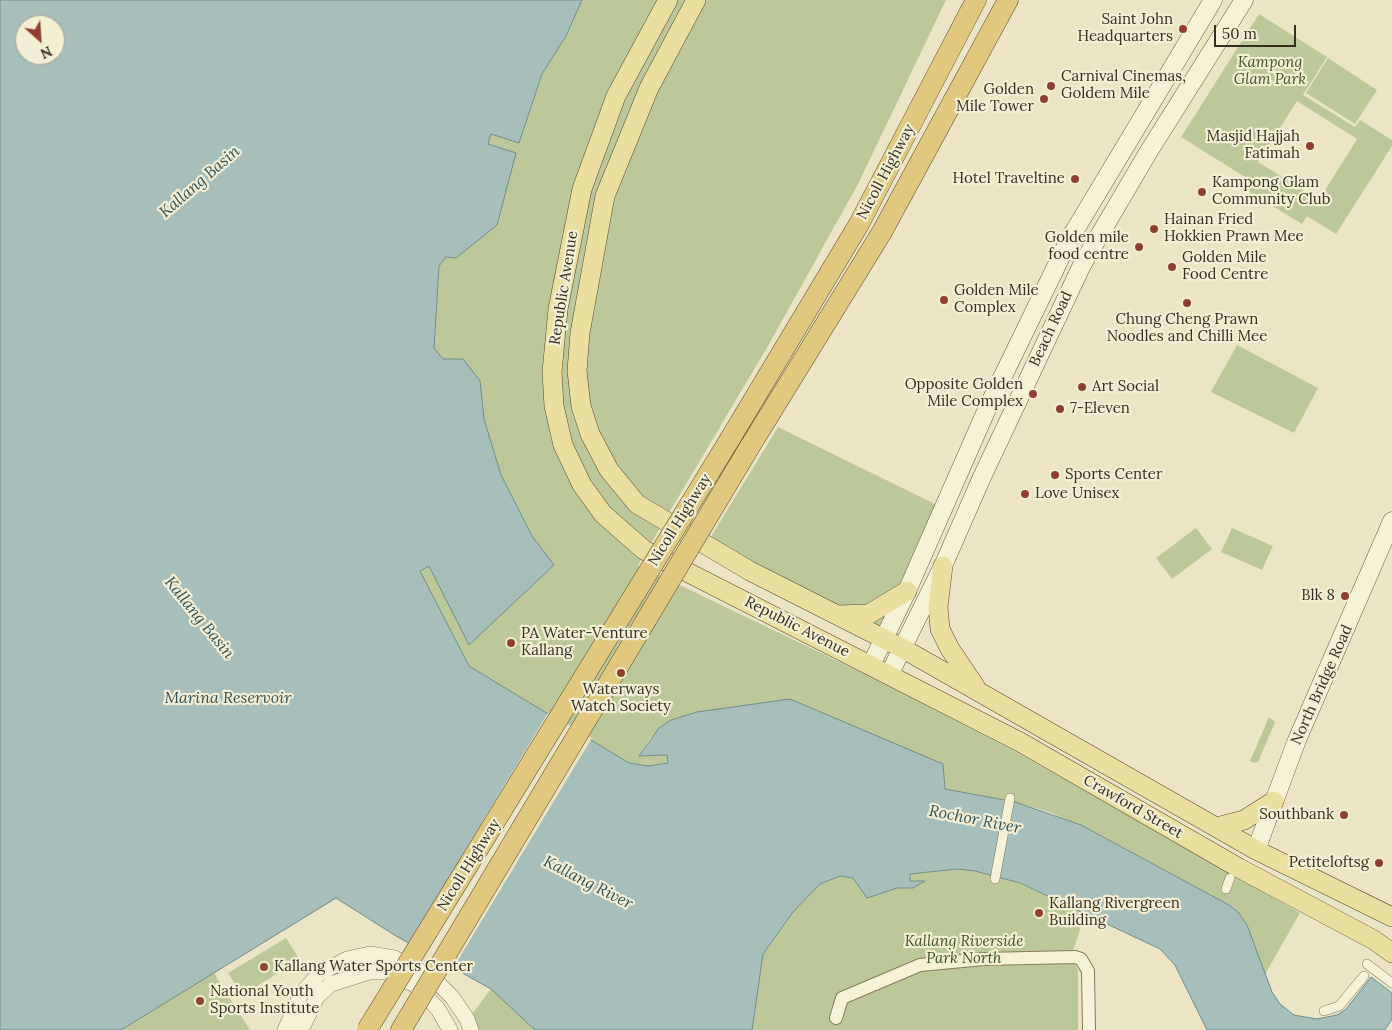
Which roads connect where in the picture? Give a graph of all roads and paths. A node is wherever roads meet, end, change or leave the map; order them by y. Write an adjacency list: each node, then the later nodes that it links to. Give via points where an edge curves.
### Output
1 (668, 0): 16 (main road, Republic Avenue, via 616,96 582,189 558,309 552,372 554,406 563,445 582,485 604,514 644,550)
2 (696, 0): 13 (main road, Republic Avenue, via 649,88 606,196 580,333 577,371 581,406 590,434 609,470 637,504)
3 (971, 0): 8 (highway)
4 (976, 0): 8 (highway, Nicoll Highway)
5 (1008, 0): 36 (highway, Nicoll Highway, bridge, via 882,232)
6 (1213, 0): 10 (main road, Beach Road, via 1069,240 987,410)
7 (1244, 0): 11 (main road, Beach Road, via 1082,265)
8 (953, 46): 35 (highway, Nicoll Highway, bridge, via 859,224)
9 (1392, 521): 20 (main road, North Bridge Road)
10 (914, 573): 11 (main road, via 924,581); 12 (main road, Beach Road)
11 (940, 573): 15 (main road, Beach Road); 18 (main road, via 940,629 954,657)
12 (907, 592): 13 (main road, via 869,614); 14 (main road, Beach Road)
13 (832, 615): 14 (main road, Republic Avenue)
14 (884, 640): 15 (main road, Crawford Street); 16 (main road, Beach Road)
15 (902, 648): 17 (main road, Beach Road); 18 (main road, Crawford Street)
16 (871, 665): 17 (main road, Crawford Street)
17 (889, 675): 27 (main road, Crawford Street, via 1020,742)
18 (980, 693): 21 (main road, Crawford Street)
19 (1010, 798): 24 (street)
20 (1274, 801): 21 (main road, via 1244,820); 22 (main road, North Bridge Road)
21 (1217, 828): 22 (main road, Crawford Street)
22 (1256, 850): 26 (main road, Crawford Street); 27 (main road, via 1254,859 1257,867 1340,913)
23 (1230, 878): 25 (street)
24 (995, 879)
25 (1226, 889)
26 (1392, 917)
27 (1382, 946)
28 (1367, 964): 30 (street)
29 (1364, 976): 31 (street, via 1339,1006)
30 (1392, 983)
31 (1324, 1011)
32 (836, 1018): 39 (street, via 842,998 920,965 984,959 1075,957 1081,959 1088,971)
33 (285, 1030): 38 (street, via 301,994 319,974 347,959 370,954 394,958 440,985 467,1019)
34 (301, 1030): 37 (street, via 317,997 331,984 369,972 386,972 415,985 438,1009)
35 (368, 1030)
36 (401, 1030)
37 (450, 1030)
38 (471, 1030)
39 (1089, 1030)

